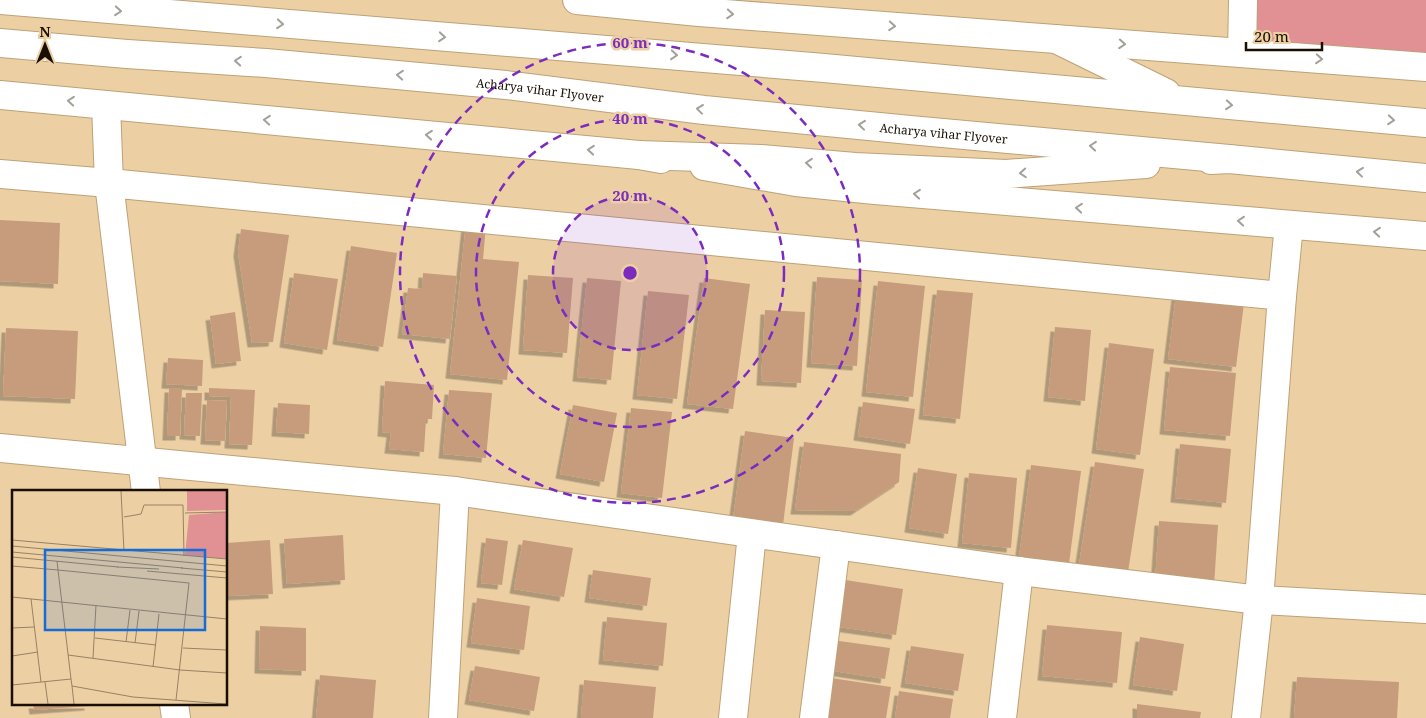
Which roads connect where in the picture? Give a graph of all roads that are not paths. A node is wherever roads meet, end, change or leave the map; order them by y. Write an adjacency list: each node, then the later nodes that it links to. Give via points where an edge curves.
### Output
1 (0, 0): 10 (main road, one-way to 10)
2 (577, 0): 4 (main road)
3 (1243, 0): 7 (main road)
4 (699, 6): 5 (main road, one-way to 5)
5 (1056, 39): 7 (main road, one-way to 7); 10 (main road)
6 (0, 43): 14 (main road, Acharya vihar Flyover, one-way to 6, via 704,110 506,85)
7 (1242, 53): 8 (main road, one-way to 8)
8 (1426, 68)
9 (0, 95): 11 (main road, one-way to 9)
10 (1181, 100): 12 (main road, one-way to 12)
11 (106, 104): 13 (main road, one-way to 11); 17 (main road)
12 (1426, 124)
13 (639, 155): 14 (main road, one-way to 13, via 1006,174); 18 (main road, one-way to 13, via 796,182)
14 (1229, 159): 16 (main road, one-way to 14)
15 (0, 174): 17 (main road)
16 (1426, 178)
17 (109, 183): 20 (main road); 22 (main road)
18 (1290, 225): 19 (main road, one-way to 18); 20 (main road)
19 (1426, 236)
20 (1282, 296): 28 (main road)
21 (0, 448): 22 (main road)
22 (142, 461): 23 (main road); 24 (main road)
23 (146, 490)
24 (455, 491): 25 (main road); 30 (main road)
25 (752, 534): 26 (main road); 31 (main road)
26 (836, 545): 27 (main road); 32 (main road)
27 (1019, 571): 28 (main road); 33 (main road)
28 (1259, 600): 29 (main road); 34 (main road)
29 (1426, 609)
30 (443, 718)
31 (733, 718)
32 (814, 718)
33 (1002, 718)
34 (1246, 718)

